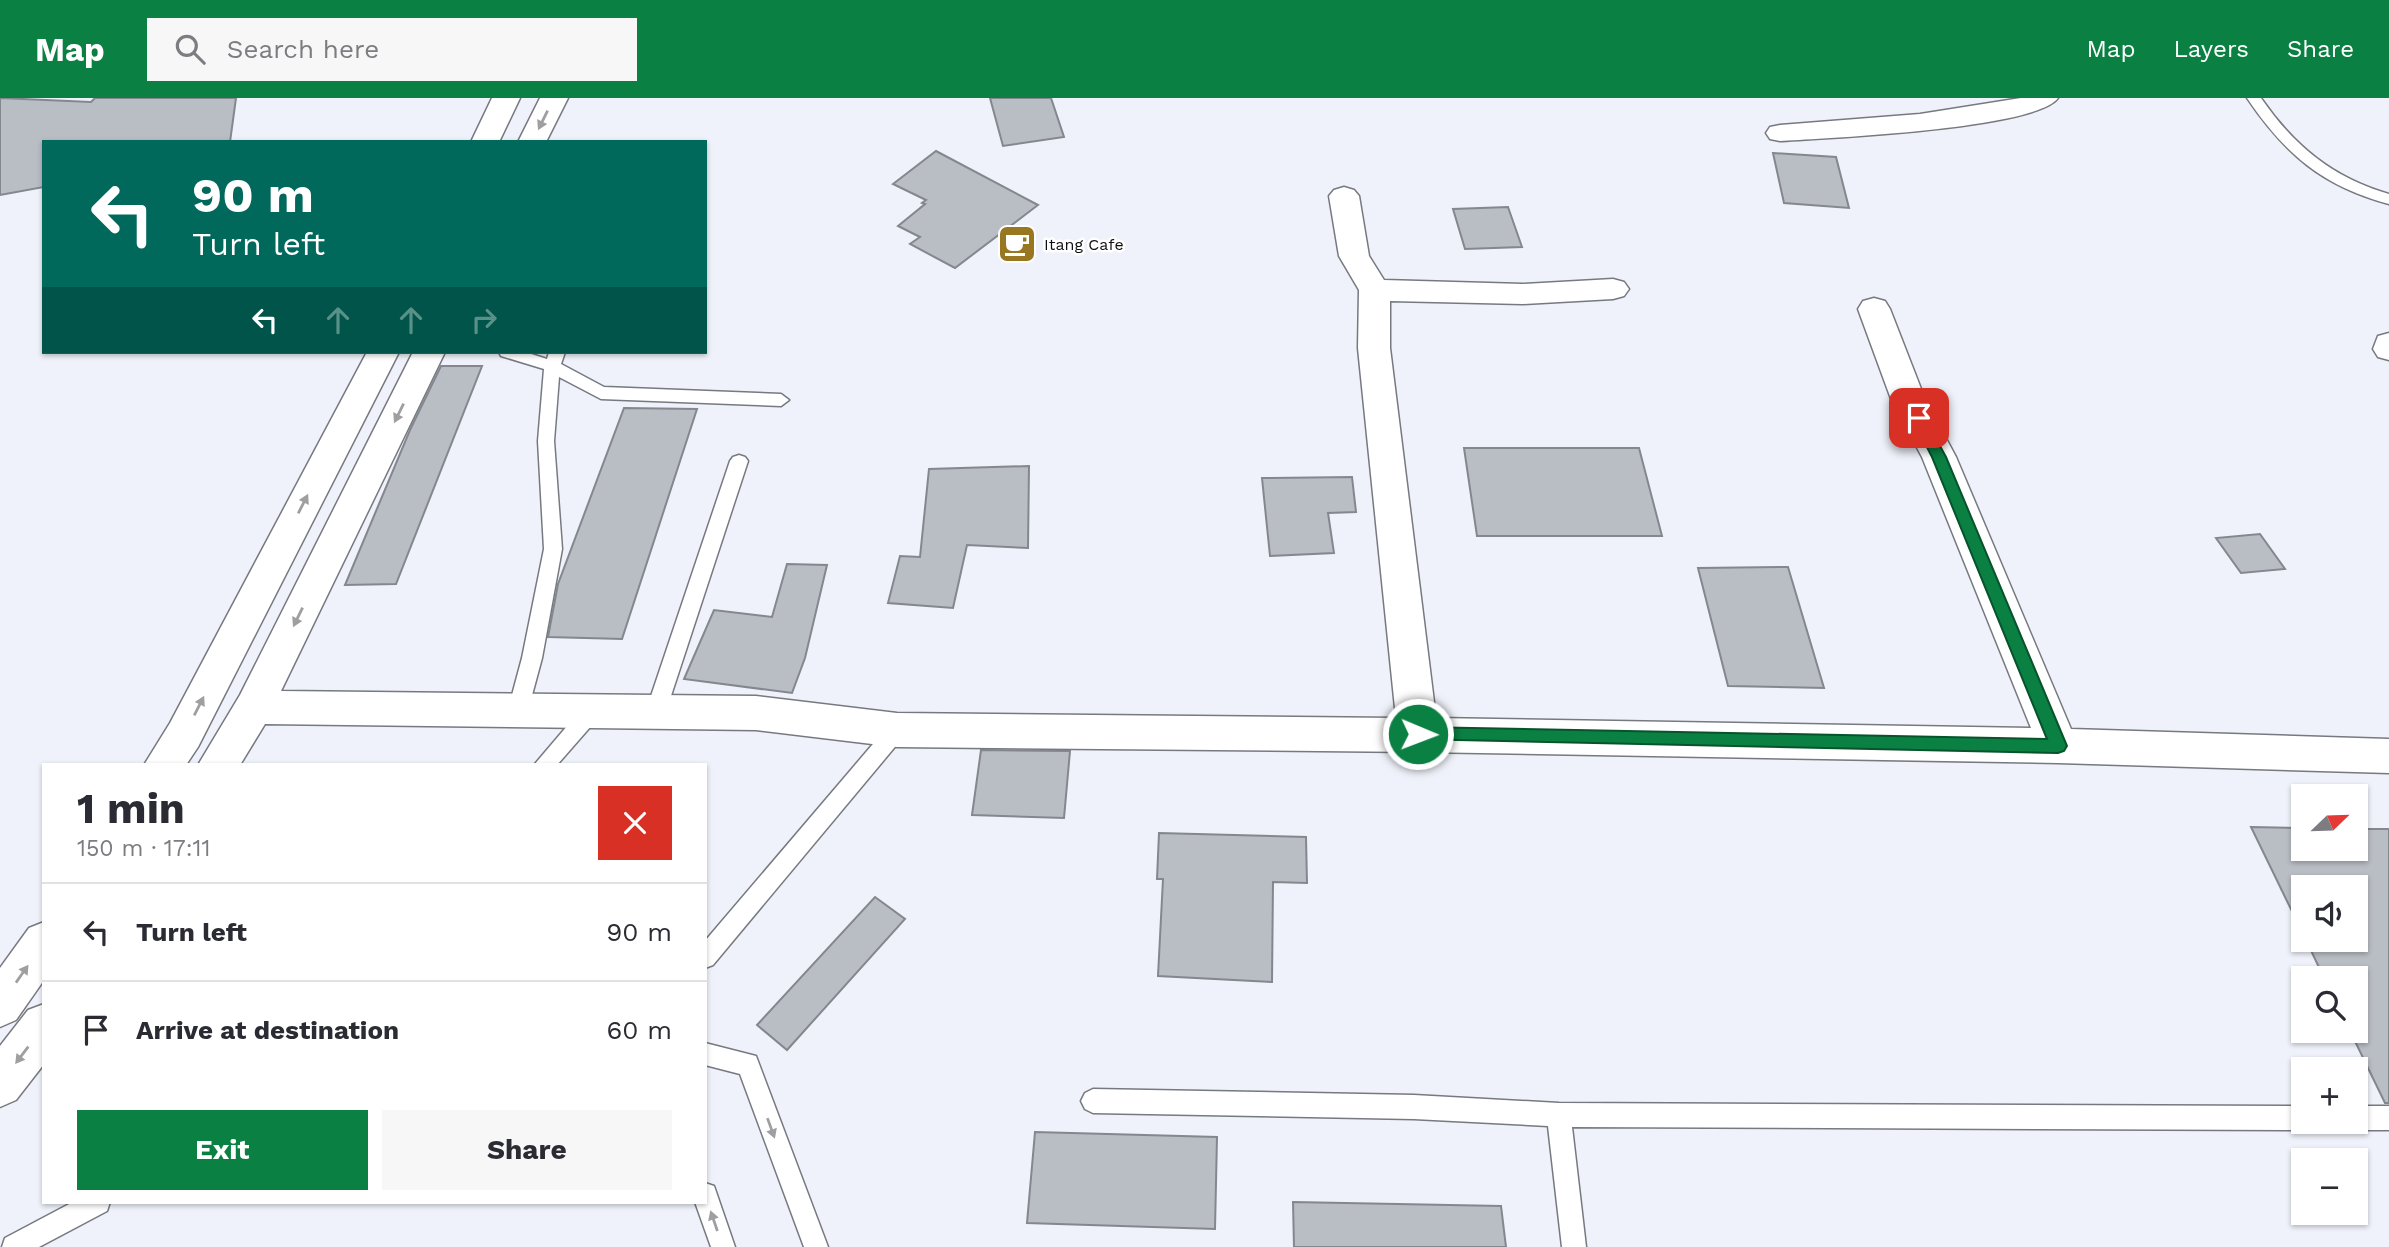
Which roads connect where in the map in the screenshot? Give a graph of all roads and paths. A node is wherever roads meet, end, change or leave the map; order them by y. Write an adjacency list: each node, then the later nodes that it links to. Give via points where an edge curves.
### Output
1 (506, 98): 6 (street)
2 (554, 98): 7 (street, one-way to 7)
3 (2253, 98): 9 (lane, via 2274,130 2303,159 2328,177)
4 (2043, 99): 5 (street, via 2005,111 1845,118)
5 (1780, 133)
6 (486, 140)
7 (533, 140)
8 (1344, 196): 11 (street, via 1354,256)
9 (2389, 199)
10 (1613, 289): 11 (street, via 1523,294)
11 (1375, 290): 24 (street, via 1374,348)
12 (1874, 309): 25 (street, via 1908,399 1939,457)
13 (382, 354): 27 (street, one-way to 13)
14 (428, 354): 19 (street, one-way to 19)
15 (521, 354): 16 (lane)
16 (555, 359): 17 (lane, via 601,393); 20 (lane, via 545,441 553,549)
17 (781, 400)
18 (739, 461): 22 (lane)
19 (254, 706): 20 (street); 28 (street)
20 (518, 710): 21 (street)
21 (592, 711): 22 (street); 29 (lane)
22 (656, 711): 23 (street, via 756,713)
23 (897, 730): 24 (street); 31 (lane)
24 (1418, 734): 25 (street)
25 (2058, 746): 26 (street)
26 (2389, 756)
27 (165, 763)
28 (219, 763)
29 (546, 763)
30 (42, 946): 32 (street, one-way to 30)
31 (707, 956)
32 (0, 1005)
33 (42, 1029): 35 (street, one-way to 35)
34 (707, 1055): 45 (lane, one-way to 45, via 748,1064)
35 (0, 1084)
36 (1093, 1101): 37 (lane, via 1414,1107)
37 (1559, 1115): 38 (lane); 46 (lane)
38 (2291, 1118)
39 (2368, 1118): 40 (lane)
40 (2389, 1118)
41 (707, 1201): 44 (lane, one-way to 41)
42 (94, 1204): 43 (lane)
43 (14, 1247)
44 (723, 1247)
45 (816, 1247)
46 (1574, 1247)

